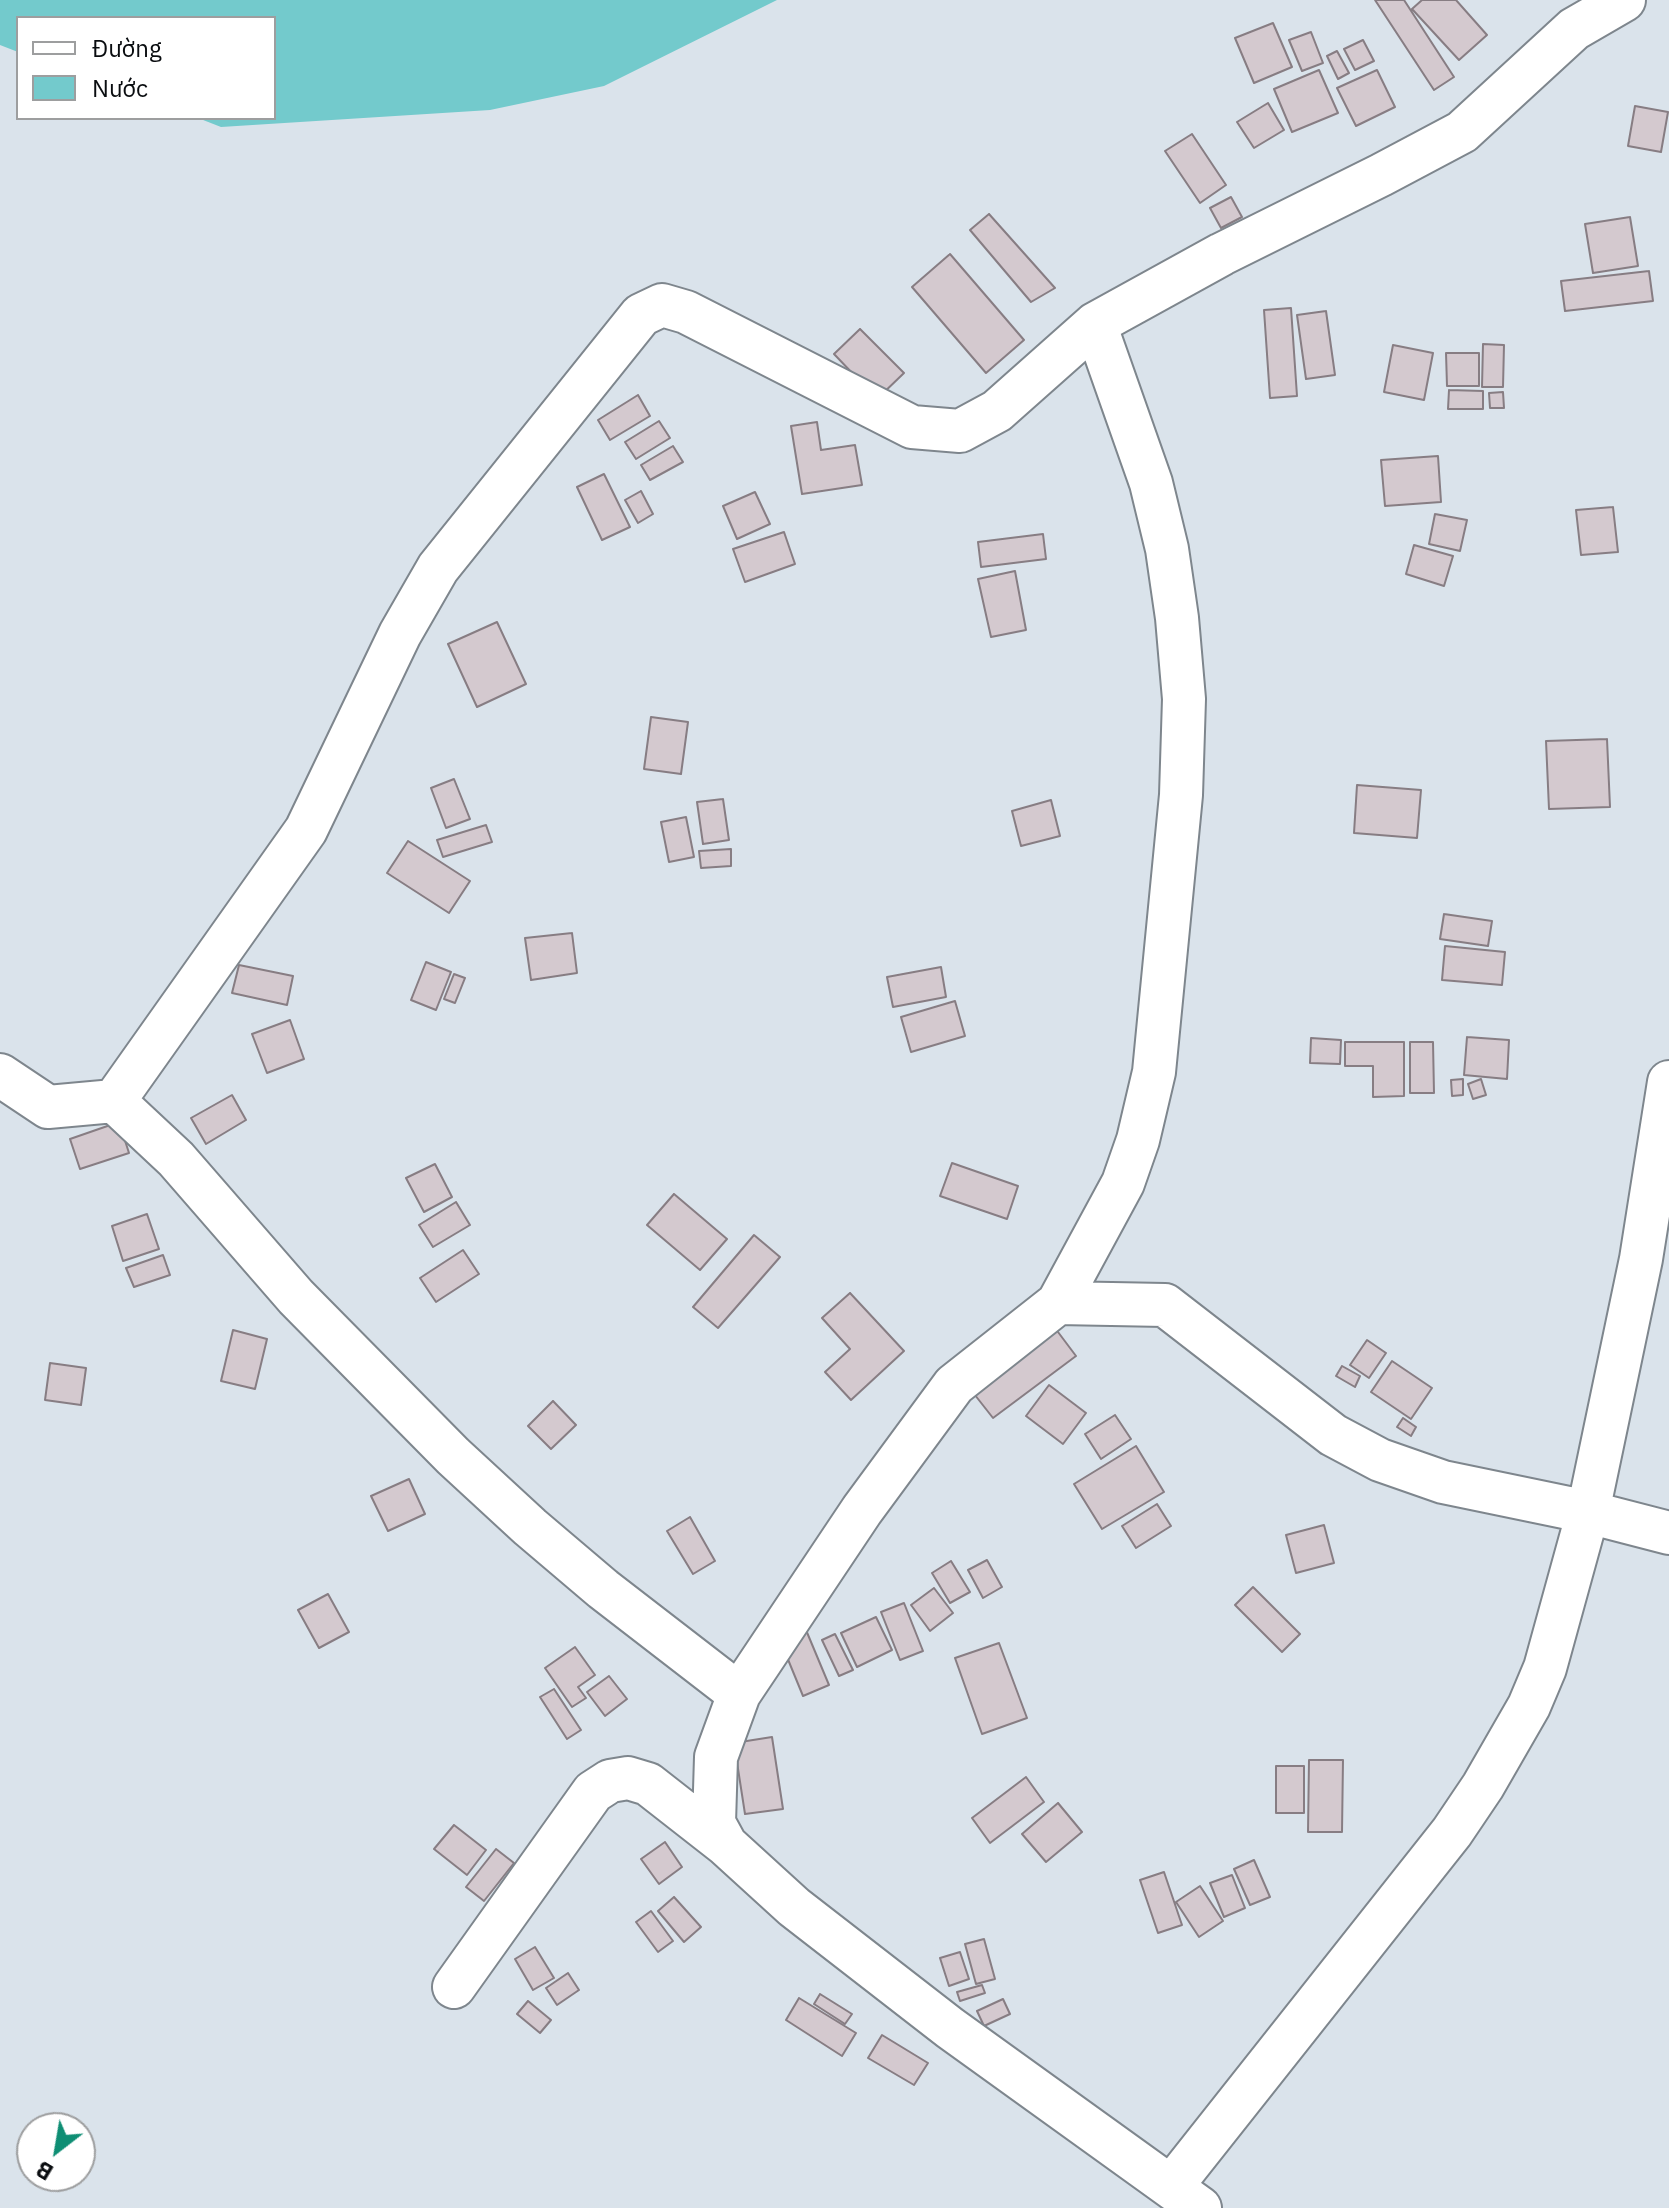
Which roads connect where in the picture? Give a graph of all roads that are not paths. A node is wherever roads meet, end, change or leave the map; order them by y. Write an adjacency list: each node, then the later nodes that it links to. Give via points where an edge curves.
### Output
1 (1624, 0): 2 (street, via 1574,29 1462,132)
2 (1095, 324): 5 (street, via 997,411 960,431 912,427 686,312 662,305 641,315 438,568 400,634 306,830); 6 (street, via 1151,483 1167,549 1184,699 1181,779 1154,1072 1123,1183)
3 (0, 1075): 5 (street, via 48,1107)
4 (1669, 1082): 7 (street, via 1641,1259)
5 (114, 1101): 9 (street, via 186,1170 296,1297 453,1456 603,1589)
6 (1058, 1303): 7 (street, via 1165,1305 1333,1435 1380,1460 1443,1482); 9 (street, via 954,1385 862,1510)
7 (1588, 1512): 8 (street); 12 (street, via 1545,1668 1483,1786)
8 (1669, 1533)
9 (739, 1694): 10 (street, via 716,1757 714,1823)
10 (726, 1845): 11 (street, via 648,1784 628,1778 610,1781 593,1792); 12 (street, via 794,1907 938,2019)
11 (454, 1987)
12 (1186, 2198)

